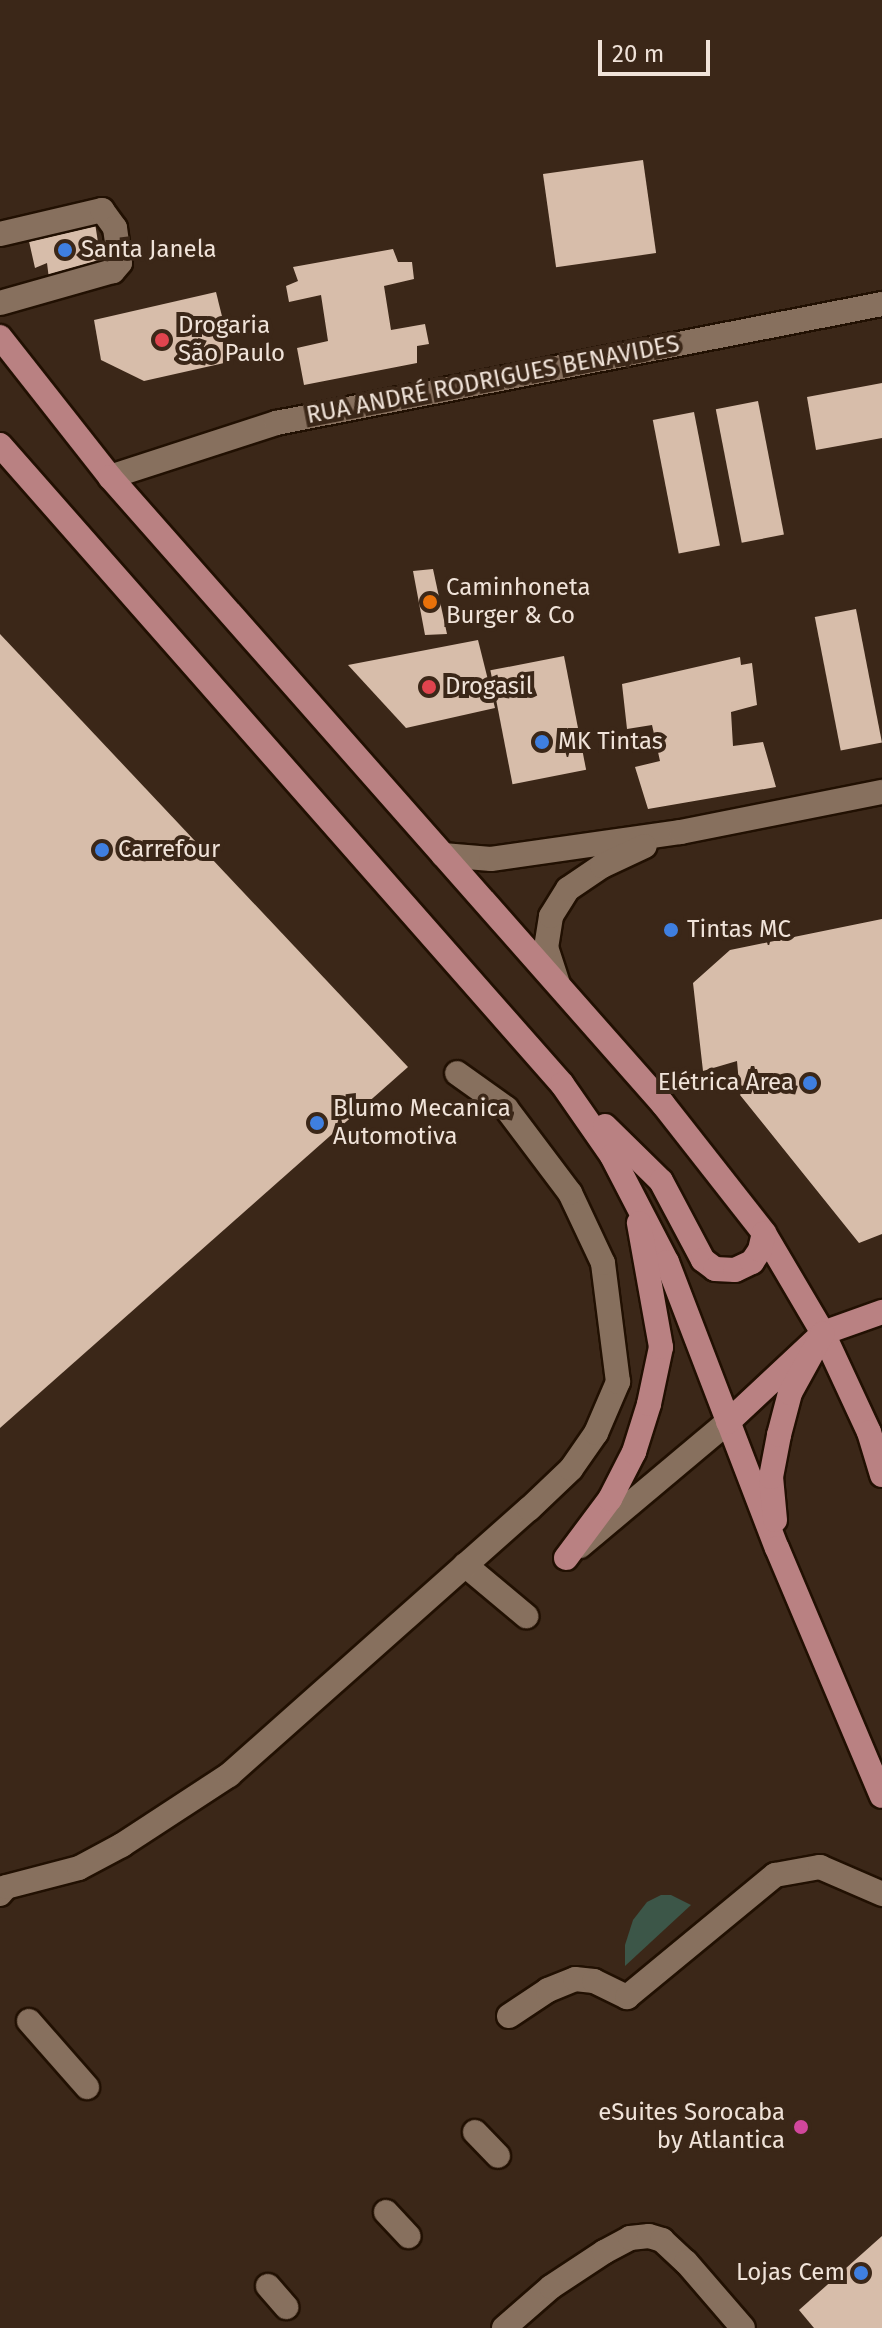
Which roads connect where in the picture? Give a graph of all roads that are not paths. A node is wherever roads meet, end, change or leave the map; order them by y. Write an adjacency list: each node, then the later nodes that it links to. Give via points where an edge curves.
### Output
1 (0, 234): 2 (street, via 102,210 115,228 120,263 113,271)
2 (0, 303)
3 (882, 304): 6 (street, RUA ANDRÉ RODRIGUES BENAVIDES, via 276,423)
4 (0, 337): 6 (main road)
5 (0, 445): 12 (main road)
6 (110, 477): 9 (main road)
7 (882, 792): 8 (street)
8 (681, 832): 9 (street, via 491,859); 10 (street, via 602,866 568,889 551,916 546,948)
9 (443, 855): 10 (main road)
10 (561, 990): 14 (main road, via 663,1104)
11 (457, 1073): 21 (street, via 506,1108 570,1193 603,1263 618,1382 596,1433 571,1469)
12 (562, 1084): 13 (main road); 14 (main road, via 661,1181 703,1260 715,1269 735,1270 752,1262)
13 (634, 1197): 17 (main road, via 667,1262); 20 (main road, via 661,1347 634,1452 610,1499)
14 (764, 1233): 16 (main road)
15 (882, 1312): 16 (main road)
16 (823, 1333): 17 (main road); 18 (main road, via 869,1432); 19 (main road, via 790,1393 779,1435 771,1477)
17 (728, 1422): 19 (main road); 20 (street)
18 (882, 1475)
19 (777, 1548): 23 (main road)
20 (566, 1558)
21 (465, 1565): 22 (street); 24 (street, via 195,1799 79,1868 6,1887)
22 (526, 1616)
23 (882, 1796)
24 (0, 1894)
25 (882, 1894): 26 (street, via 820,1867 775,1875 627,1997 594,1981 575,1979)
26 (509, 2016)
27 (29, 2021): 28 (street)
28 (87, 2087)
29 (475, 2132): 30 (street)
30 (498, 2156)
31 (386, 2212): 32 (street)
32 (408, 2236)
33 (268, 2286): 34 (street)
34 (286, 2307)
35 (504, 2328): 36 (street, via 551,2287 604,2252 630,2238 649,2236 662,2240 686,2262)
36 (743, 2328)

